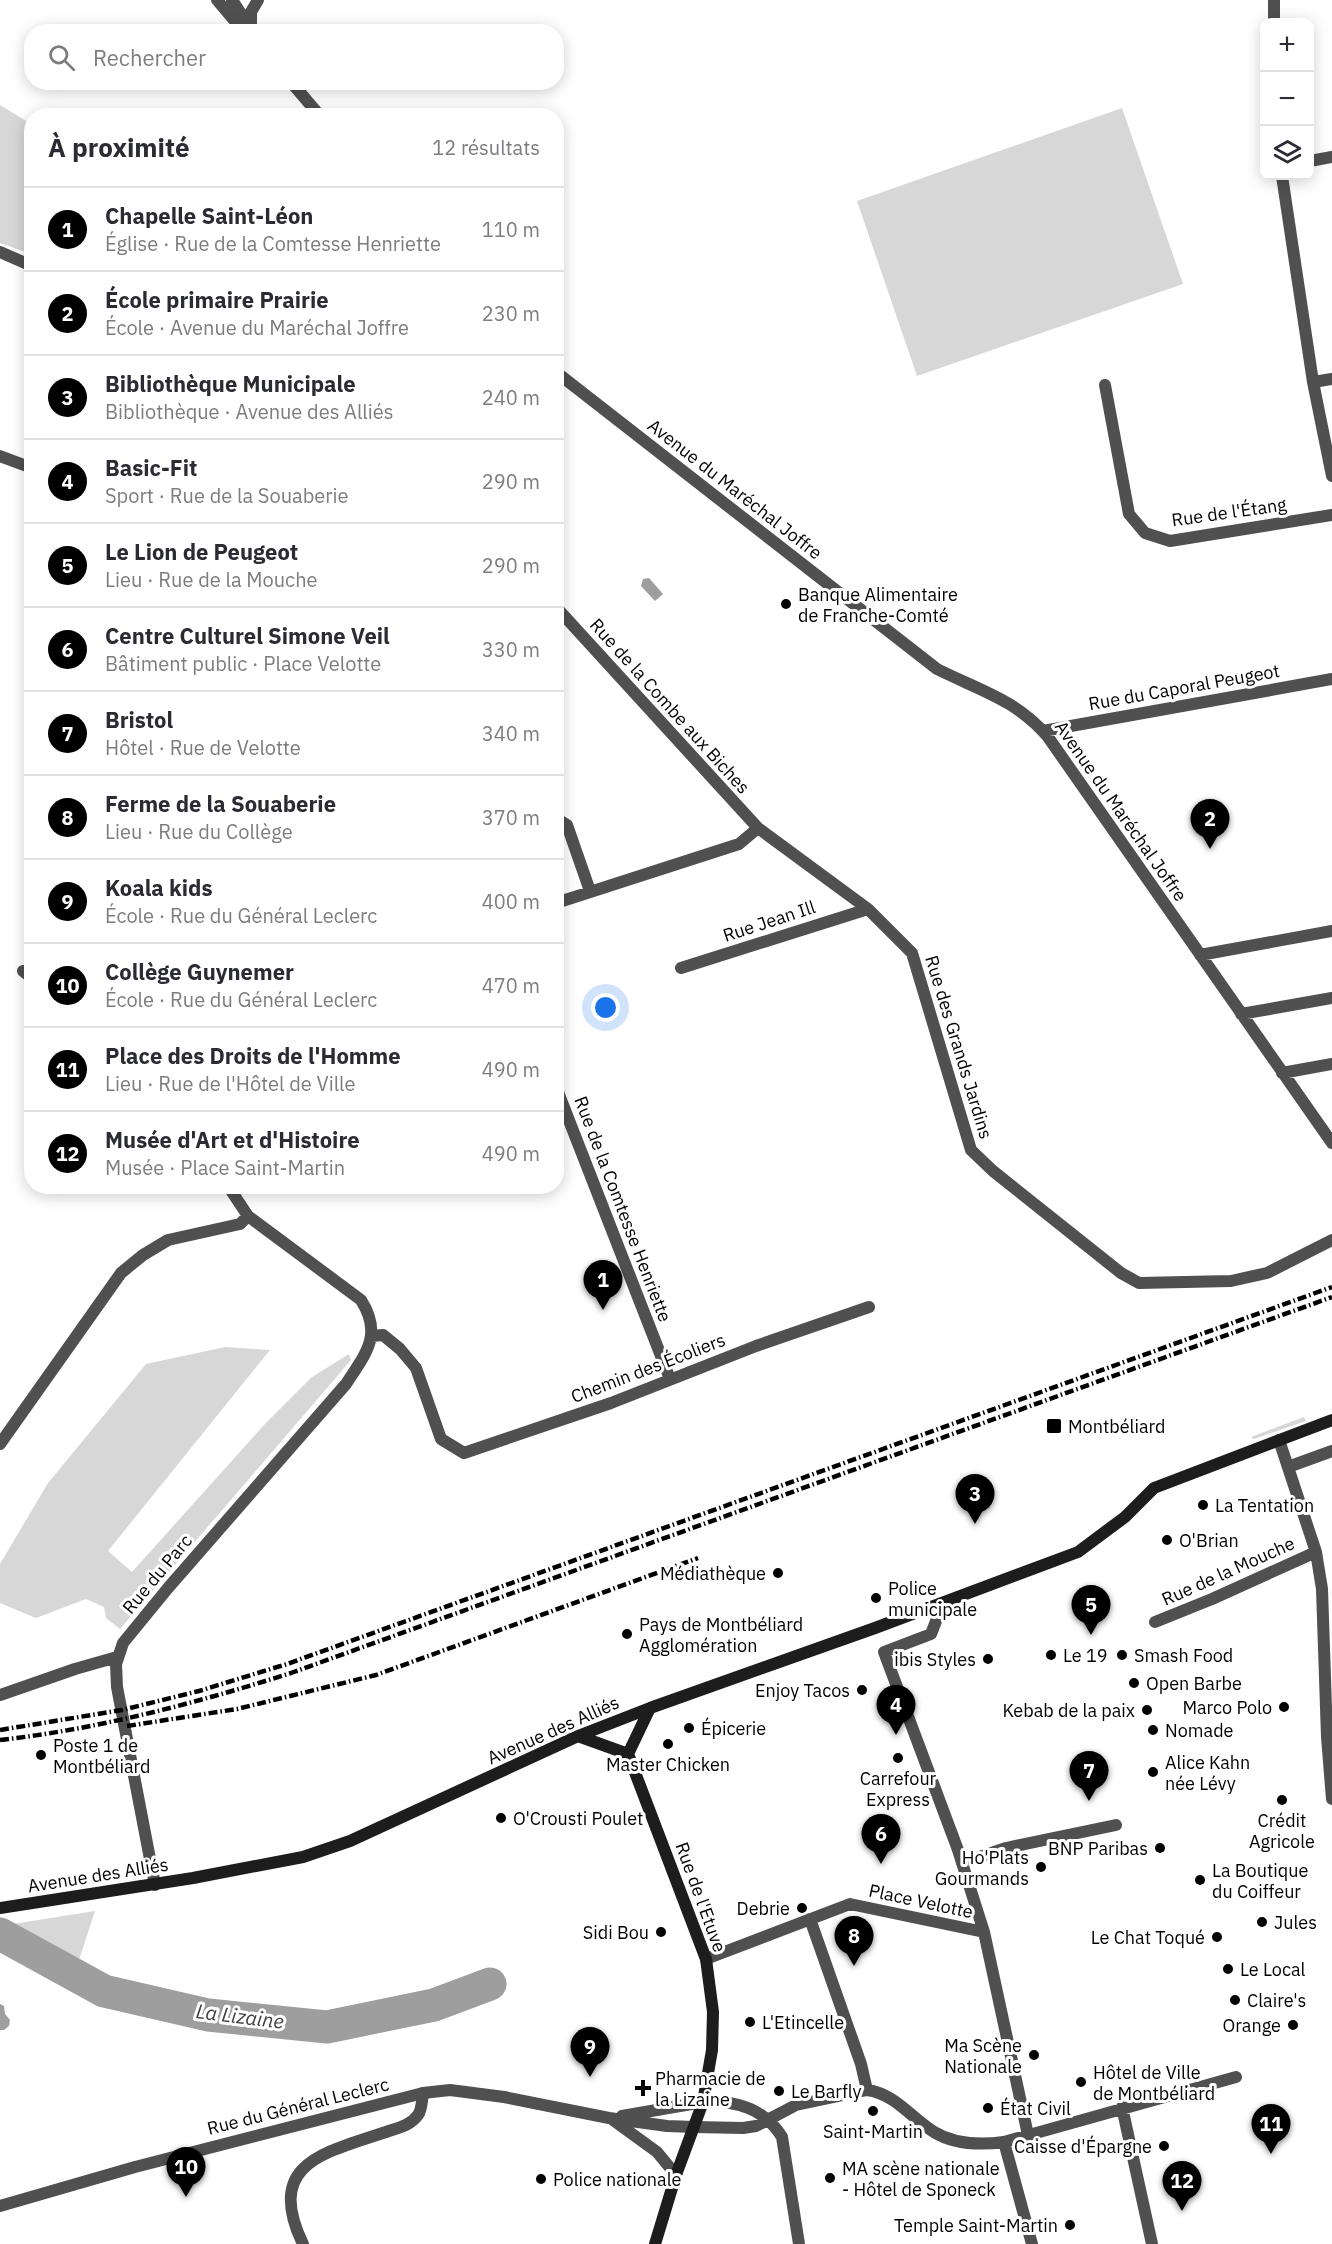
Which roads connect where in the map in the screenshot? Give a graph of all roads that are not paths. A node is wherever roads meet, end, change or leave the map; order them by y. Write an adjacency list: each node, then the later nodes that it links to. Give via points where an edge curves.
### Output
1 (258, 0): 6 (street)
2 (1274, 0): 4 (street)
3 (223, 1): 5 (street)
4 (1274, 18)
5 (244, 24)
6 (250, 24)
7 (298, 90): 8 (street)
8 (313, 108)
9 (1332, 157): 10 (street)
10 (1314, 159)
11 (1283, 180): 16 (street)
12 (0, 252): 13 (street)
13 (24, 262)
14 (564, 378): 24 (street, Avenue du Maréchal Joffre, via 937,669 1008,702)
15 (1332, 379): 16 (street)
16 (1313, 382): 20 (street)
17 (1105, 385): 21 (street, Rue de l'Étang, via 1129,514 1145,533 1170,541)
18 (0, 456): 19 (street)
19 (24, 465)
20 (1332, 476)
21 (1332, 515)
22 (564, 616): 26 (street, Rue de la Combe aux Biches)
23 (1332, 679): 24 (street, Rue du Caporal Peugeot)
24 (1043, 731): 31 (street, Avenue du Maréchal Joffre)
25 (564, 823): 27 (street)
26 (758, 828): 27 (street, via 739,844); 29 (street, Rue des Grands Jardins)
27 (590, 891): 28 (street)
28 (564, 900)
29 (868, 909): 32 (street, Rue Jean Ill); 41 (street, Rue des Grands Jardins, via 912,953 971,1150 1121,1273 1138,1283 1237,1281 1276,1269)
30 (1332, 931): 31 (street)
31 (1200, 954): 34 (street, Avenue du Maréchal Joffre)
32 (681, 968)
33 (1332, 998): 34 (street)
34 (1241, 1014): 36 (street, Avenue du Maréchal Joffre)
35 (1332, 1064): 36 (street)
36 (1282, 1073): 38 (street, Avenue du Maréchal Joffre)
37 (564, 1107): 44 (street, Rue de la Comtesse Henriette)
38 (1332, 1143)
39 (233, 1194): 40 (street)
40 (248, 1216): 43 (street, via 361,1300 370,1314); 47 (street, via 240,1224 168,1240 121,1273)
41 (1332, 1240)
42 (869, 1307): 44 (street, Chemin des Écoliers)
43 (372, 1336): 44 (street, Chemin des Écoliers, via 382,1335 416,1368 441,1439 464,1453 611,1403); 54 (street, Rue du Parc, via 346,1384 138,1623)
44 (670, 1378)
45 (1332, 1420): 46 (main road, Avenue des Alliés)
46 (1279, 1440): 49 (street); 52 (main road, Avenue des Alliés, via 1154,1488 1125,1517 1078,1552)
47 (0, 1444)
48 (1332, 1451): 49 (street)
49 (1288, 1467): 50 (street)
50 (1316, 1552): 51 (street); 53 (street, Rue de la Mouche)
51 (1327, 1590): 59 (street, via 1327,1737)
52 (943, 1603): 56 (main road, Avenue des Alliés); 61 (street, via 931,1634 884,1652)
53 (1155, 1622)
54 (117, 1657): 55 (street); 62 (street, Rue du Parc, via 117,1687)
55 (0, 1695)
56 (650, 1708): 57 (main road, Avenue des Alliés); 58 (main road)
57 (578, 1736): 58 (main road); 62 (main road, Avenue des Alliés, via 350,1841 303,1857)
58 (628, 1754): 66 (main road, Rue de l'Etuve)
59 (1332, 1799)
60 (1116, 1825): 61 (street, via 1006,1848)
61 (962, 1863): 65 (street)
62 (155, 1885): 63 (main road, Avenue des Alliés)
63 (0, 1908)
64 (810, 1919): 65 (street, Place Velotte, via 850,1904); 66 (street); 68 (street)
65 (984, 1932): 75 (street)
66 (706, 1959): 70 (main road, Rue de l'Etuve, via 713,2012 712,2050)
67 (1236, 2077): 71 (street)
68 (867, 2090): 73 (street, Rue du Général Leclerc, via 796,2106); 76 (street, via 889,2096 944,2138 971,2144)
69 (423, 2093): 72 (street, Rue du Général Leclerc, via 450,2090 504,2097); 78 (street, Rue du Général Leclerc); 79 (street, via 419,2114 408,2125 328,2152 298,2173 291,2209)
70 (703, 2102): 72 (street, Rue du Général Leclerc); 73 (street, Rue du Général Leclerc, via 725,2100); 74 (main road, Rue de l'Etuve)
71 (1122, 2107): 75 (street); 83 (street)
72 (609, 2118): 74 (street, Rue du Général Leclerc); 77 (street, Rue du Général Leclerc, via 657,2152)
73 (769, 2119): 74 (street, Rue du Général Leclerc, via 743,2128); 81 (street, via 782,2137)
74 (694, 2127): 77 (main road, Rue de l'Etuve)
75 (1028, 2135): 76 (street)
76 (1004, 2142): 82 (street)
77 (676, 2175): 80 (main road, Rue de l'Etuve)
78 (0, 2206)
79 (303, 2244)
80 (655, 2244)
81 (799, 2244)
82 (1032, 2244)
83 (1152, 2244)

